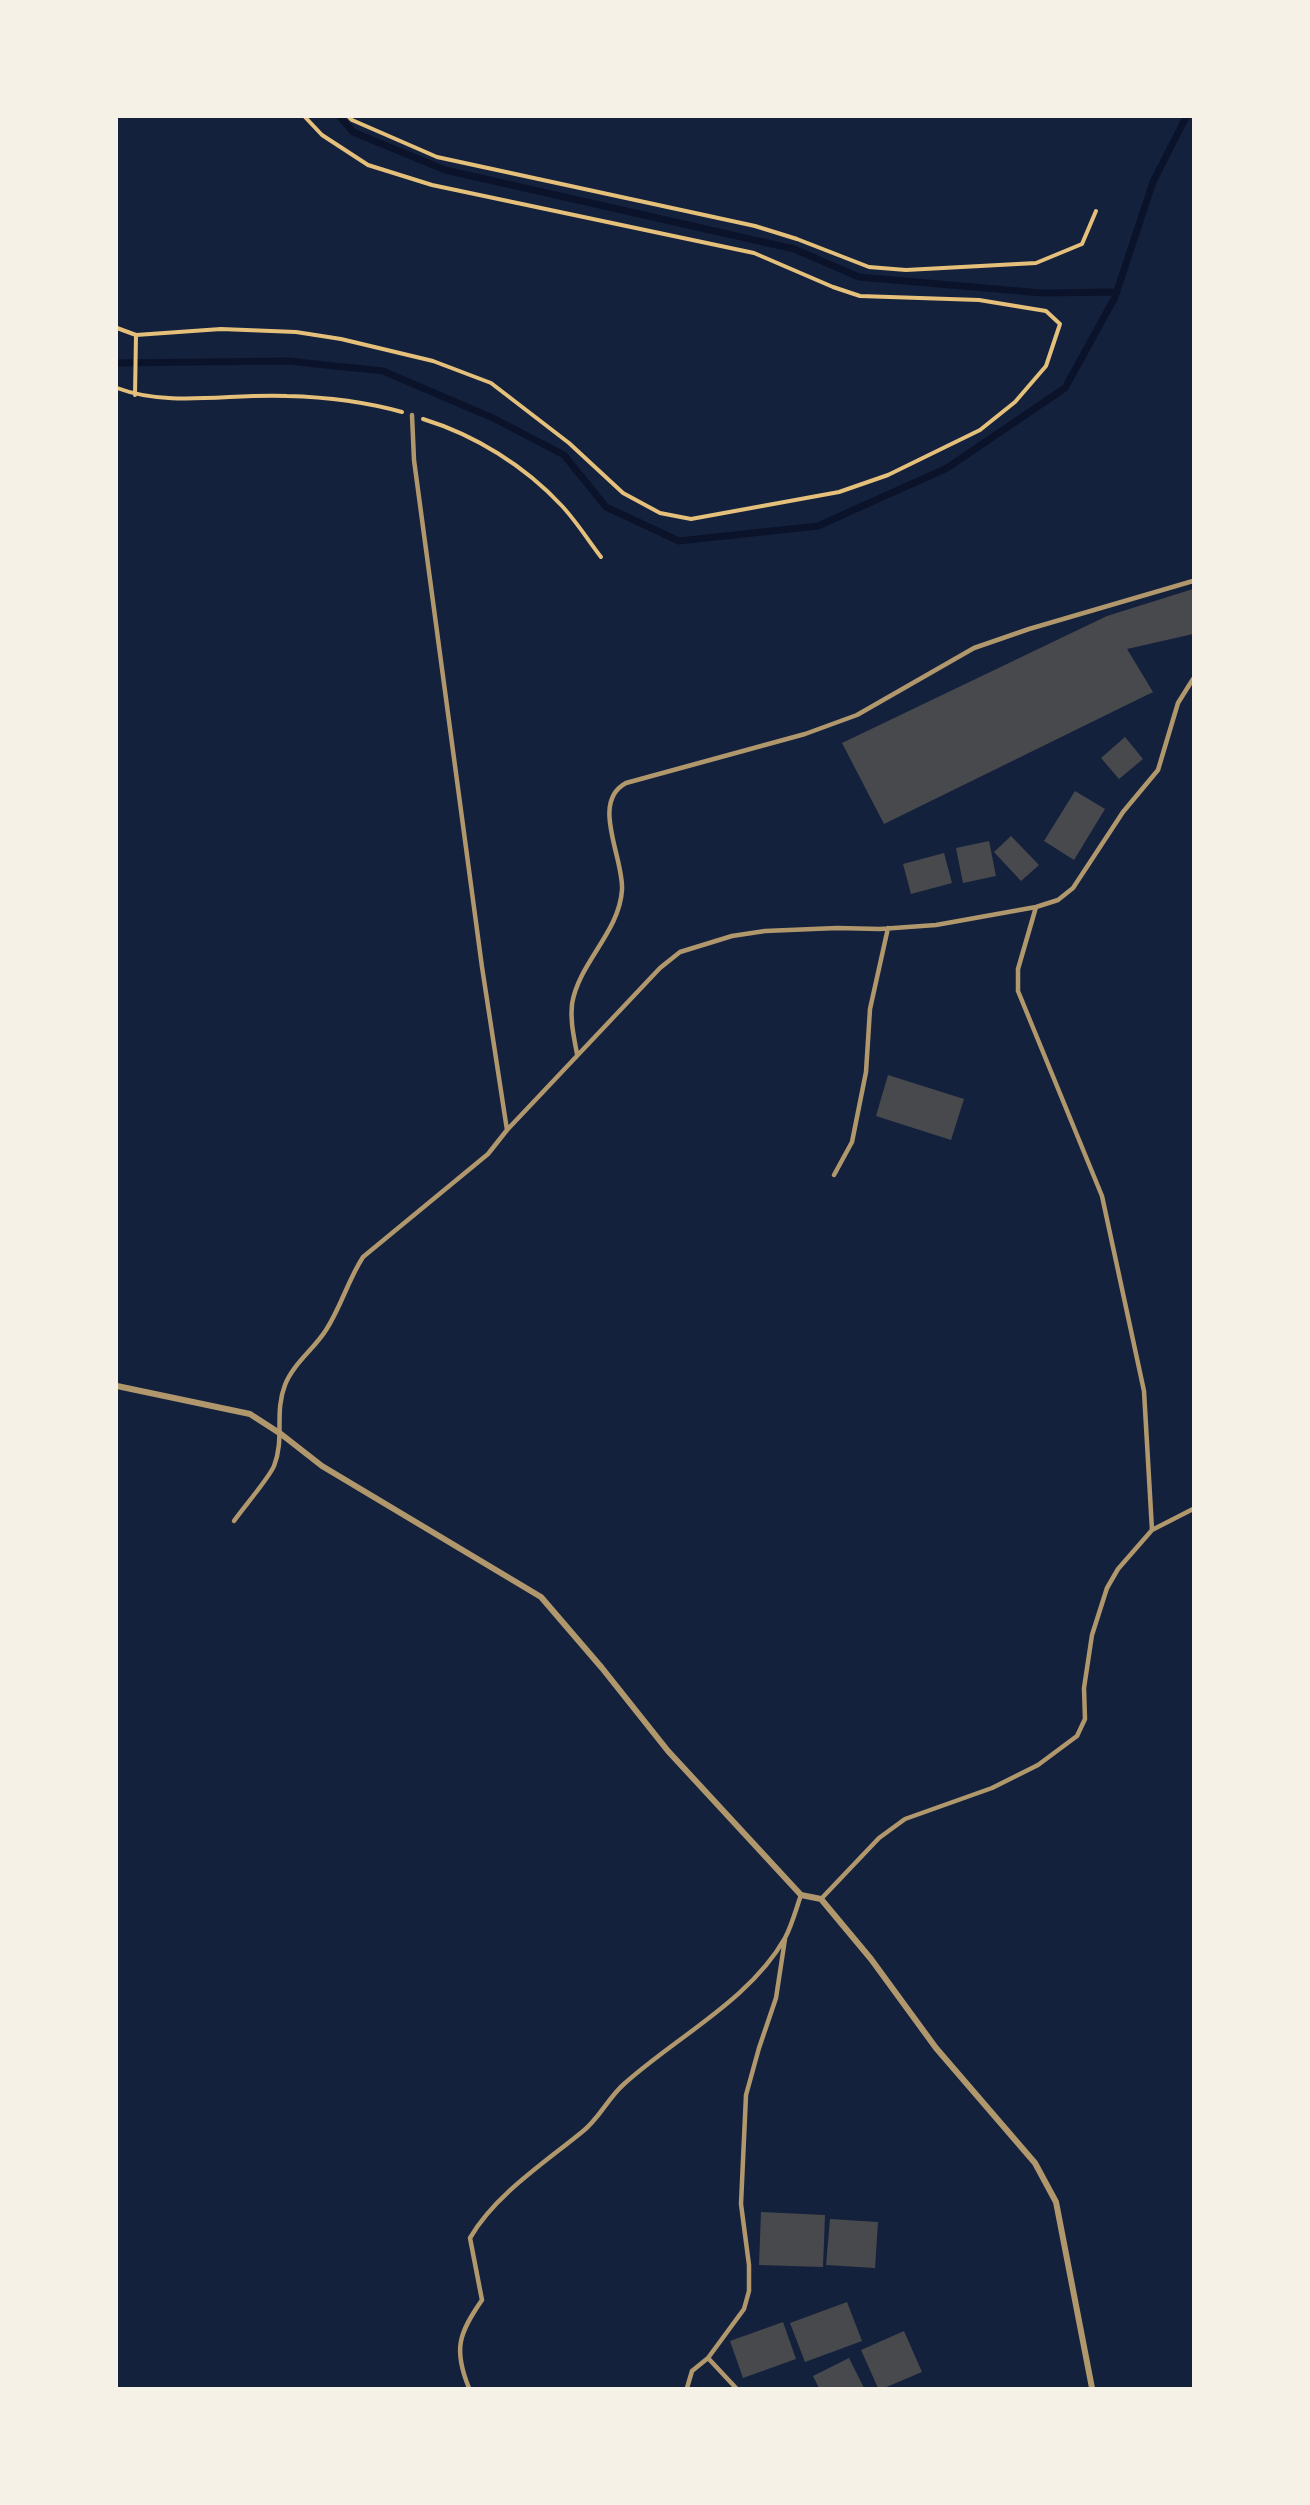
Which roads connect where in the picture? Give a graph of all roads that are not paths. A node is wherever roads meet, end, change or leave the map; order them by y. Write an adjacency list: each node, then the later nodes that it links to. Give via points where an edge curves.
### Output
1 (412, 415): 7 (lane, via 414,460)
2 (1193, 581): 6 (lane, via 974,648 856,715 805,734 616,789 609,806 610,825 622,890 617,916 580,979 572,1003)
3 (1193, 679): 4 (lane, via 1178,703 1158,770 1123,812 1072,888 1058,900)
4 (1036, 907): 5 (lane, via 936,925); 13 (lane, via 1018,969 1018,991 1102,1196 1144,1391)
5 (888, 928): 6 (lane, via 765,931 732,936 680,952); 8 (lane, via 870,1009 866,1072 852,1142)
6 (577, 1054): 7 (lane)
7 (507, 1130): 10 (lane, via 488,1155 363,1257 351,1274 326,1331 286,1382 278,1404)
8 (834, 1175)
9 (117, 1386): 10 (street, via 250,1414)
10 (280, 1434): 12 (lane, via 274,1467); 14 (street, via 322,1466 541,1597 668,1751)
11 (1193, 1509): 13 (lane)
12 (234, 1521)
13 (1152, 1530): 15 (lane, via 1107,1588 1092,1635 1084,1688 1085,1719 1077,1736 1038,1765 992,1788 905,1819 879,1838)
14 (801, 1895): 15 (street); 16 (lane)
15 (821, 1899): 21 (street, via 936,2048 1035,2163 1056,2202)
16 (785, 1937): 17 (lane, via 776,1998 746,2096 741,2204 749,2291 744,2309); 18 (lane, via 763,1970 622,2085 594,2123 480,2220 470,2238 482,2300 460,2342 460,2366)
17 (708, 2358): 19 (lane, via 692,2371); 20 (lane)
18 (469, 2388)
19 (687, 2388)
20 (736, 2388)
21 (1092, 2388)

